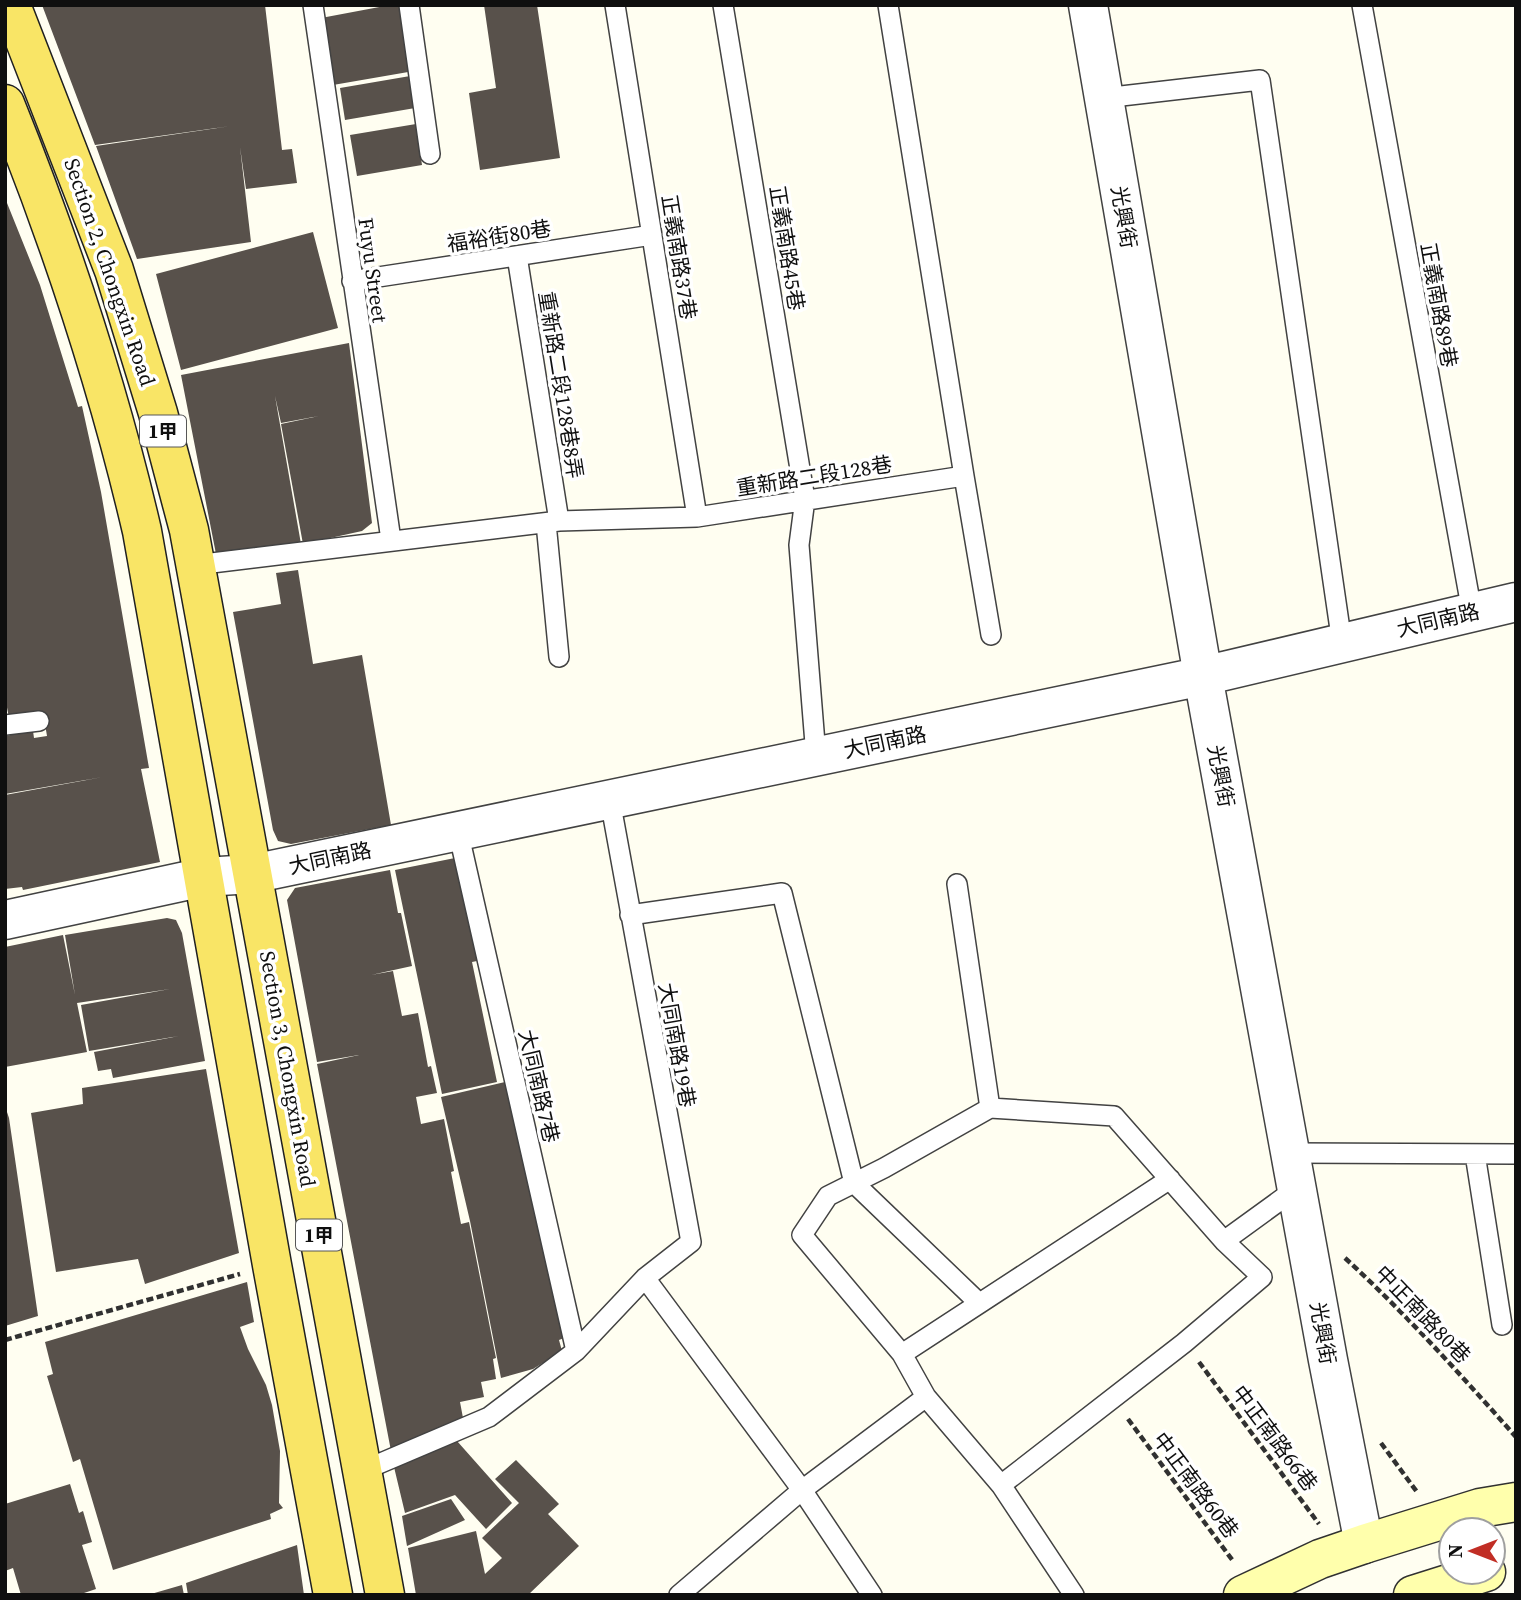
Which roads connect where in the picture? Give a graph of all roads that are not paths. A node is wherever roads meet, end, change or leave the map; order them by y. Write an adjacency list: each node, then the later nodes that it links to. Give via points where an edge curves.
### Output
1 (11, 5): 20 (main road, Section 2, Chongxin Road / 1甲, via 114,270 158,413)
2 (313, 5): 14 (lane, Fuyu Street)
3 (409, 5): 11 (lane)
4 (615, 5): 12 (lane, 正義南路37巷)
5 (723, 5): 16 (lane, 正義南路45巷)
6 (888, 5): 15 (lane)
7 (1088, 5): 9 (street, 光興街)
8 (1362, 5): 22 (lane, 正義南路89巷)
9 (1104, 98): 24 (lane, via 1260,80); 26 (street, 光興街)
10 (5, 104): 33 (main road, Section 2, Chongxin Road / 1甲, via 64,258 121,444 142,531)
11 (430, 154)
12 (652, 235): 13 (lane, 福裕街80巷); 17 (lane, 正義南路37巷)
13 (517, 257): 14 (lane, 福裕街80巷); 18 (lane, 重新路二段128巷8弄)
14 (352, 281): 19 (lane, Fuyu Street)
15 (964, 477): 16 (lane, 重新路二段128巷); 23 (lane)
16 (805, 499): 17 (lane, 重新路二段128巷); 29 (lane, 正義南路45巷, via 799,545)
17 (698, 517): 18 (lane, 重新路二段128巷)
18 (553, 522): 19 (lane, 重新路二段128巷); 25 (lane, 重新路二段128巷8弄)
19 (391, 540): 20 (lane, 重新路二段128巷)
20 (195, 565): 32 (main road, Section 2, Chongxin Road / 1甲)
21 (1516, 602): 22 (street, 大同南路)
22 (1472, 612): 24 (street, 大同南路)
23 (990, 635)
24 (1342, 643): 26 (street, 大同南路)
25 (559, 657)
26 (1203, 676): 29 (street, 大同南路); 40 (street, 光興街)
27 (39, 721): 28 (lane)
28 (5, 725)
29 (816, 757): 30 (street, 大同南路)
30 (610, 800): 31 (street, 大同南路); 35 (lane, 大同南路19巷)
31 (458, 831): 32 (street, 大同南路); 47 (lane, 大同南路7巷)
32 (252, 874): 33 (street, 大同南路); 50 (main road, Section 3, Chongxin Road / 1甲)
33 (204, 877): 36 (street, 大同南路); 57 (main road, 1甲)
34 (957, 884): 37 (lane)
35 (630, 915): 42 (lane, via 782,893); 44 (lane, 大同南路19巷, via 691,1242)
36 (5, 920)
37 (990, 1108): 41 (lane, via 1114,1116); 42 (lane)
38 (1475, 1154): 39 (lane); 40 (lane); 46 (lane)
39 (1516, 1154)
40 (1294, 1171): 43 (lane); 54 (street, 光興街)
41 (1170, 1179): 43 (lane); 45 (lane)
42 (853, 1183): 45 (lane); 48 (lane, via 828,1196 802,1235)
43 (1224, 1241): 51 (lane, via 1262,1277)
44 (645, 1278): 47 (lane); 52 (lane)
45 (979, 1303): 48 (lane)
46 (1502, 1325)
47 (576, 1351): 50 (lane, via 489,1417)
48 (902, 1354): 49 (lane)
49 (926, 1397): 51 (lane); 52 (lane)
50 (362, 1471): 58 (main road, Section 3, Chongxin Road / 1甲)
51 (1001, 1485): 61 (lane)
52 (802, 1490): 59 (lane); 60 (lane)
53 (1516, 1502): 54 (main road, via 1480,1508)
54 (1341, 1552): 56 (main road)
55 (1442, 1586): 62 (main road)
56 (1256, 1593)
57 (333, 1595)
58 (385, 1595)
59 (679, 1595)
60 (872, 1595)
61 (1074, 1595)
62 (1413, 1595)

